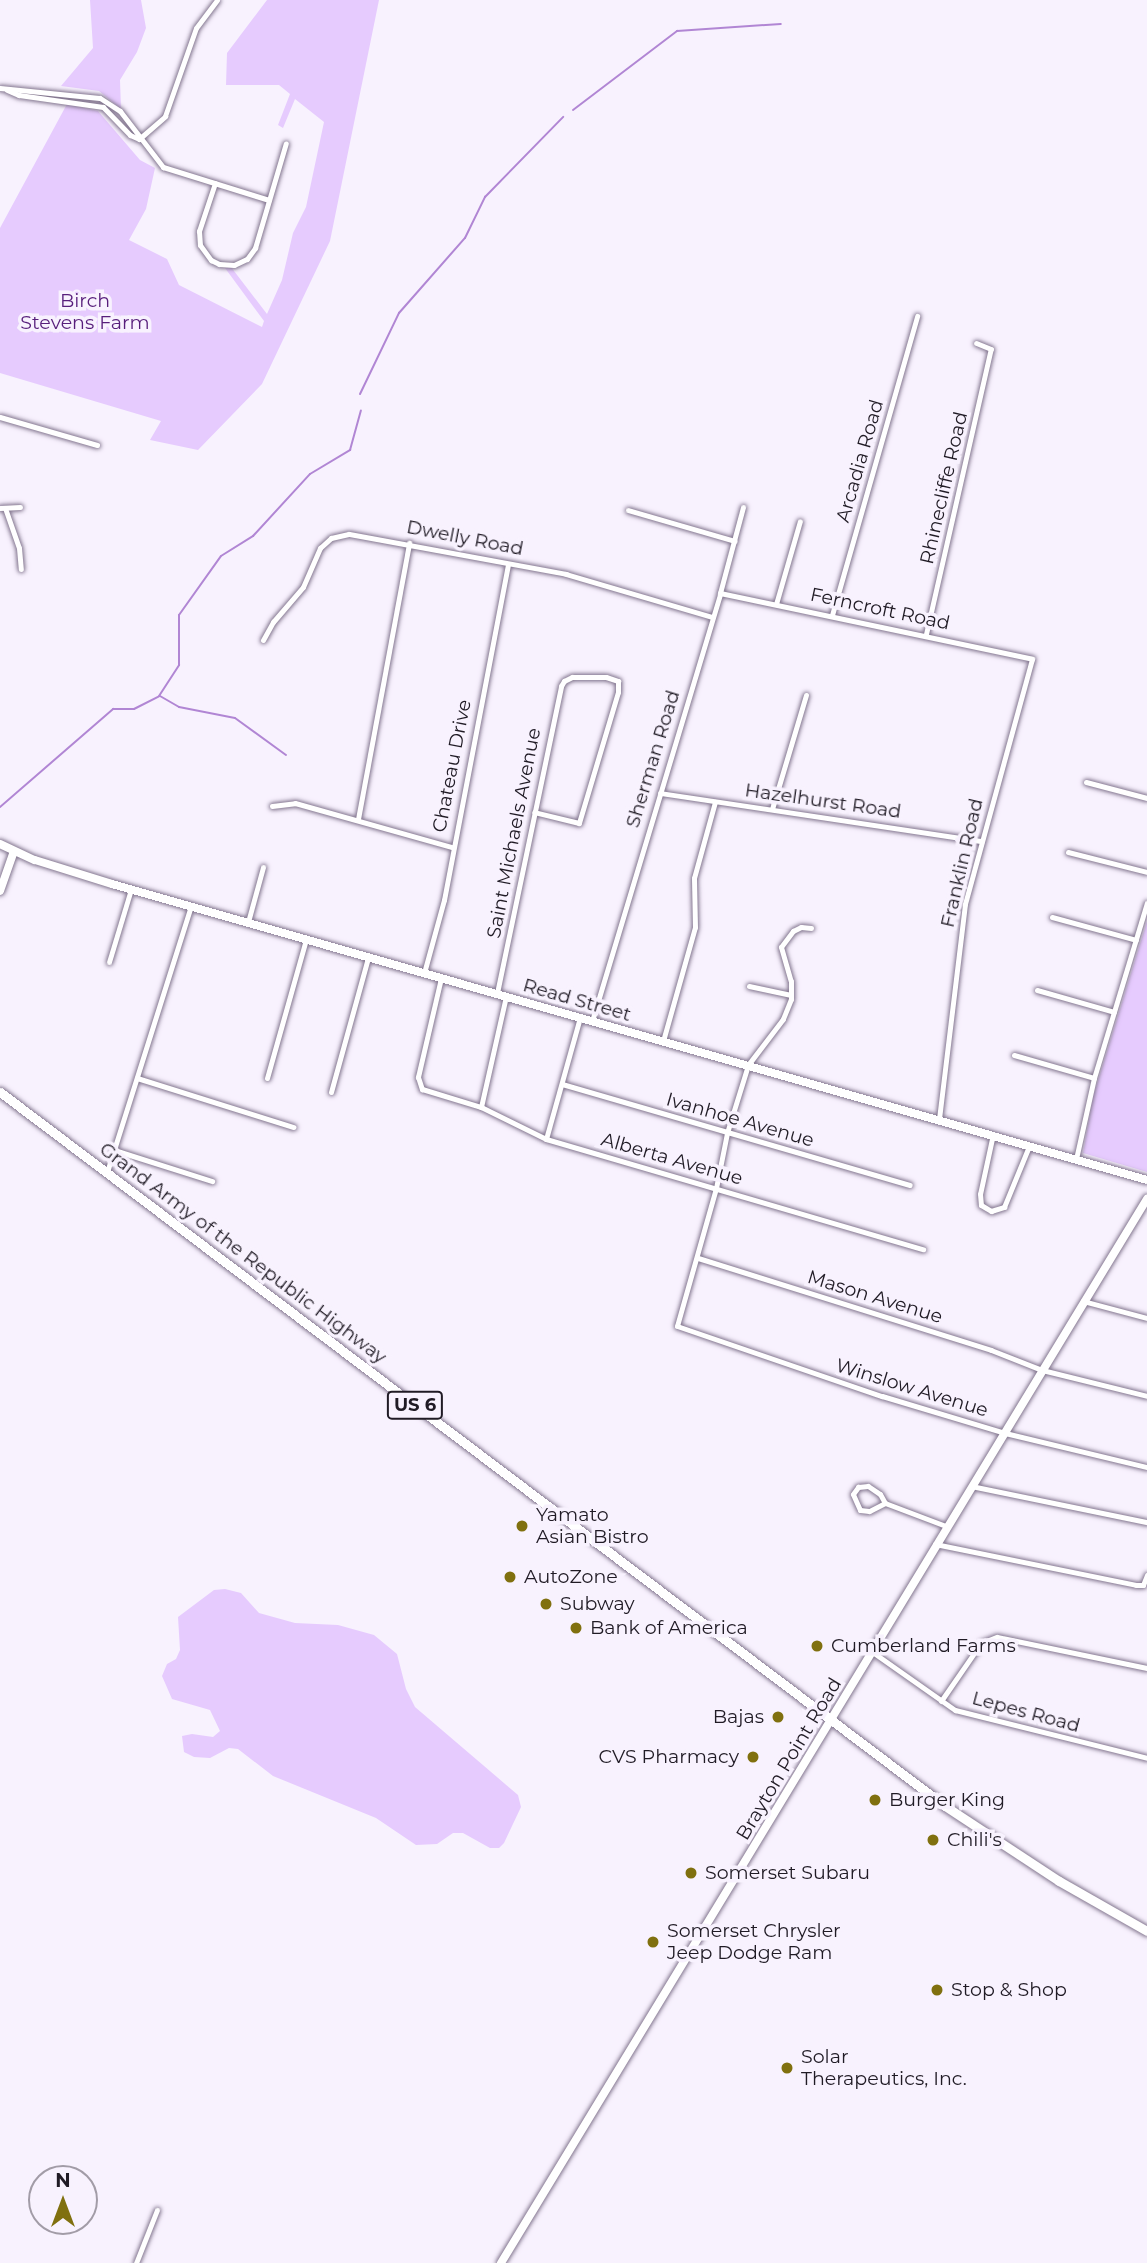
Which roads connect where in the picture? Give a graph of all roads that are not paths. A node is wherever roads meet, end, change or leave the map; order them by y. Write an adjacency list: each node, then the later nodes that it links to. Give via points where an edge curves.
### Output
1 (217, 0): 3 (street, via 196,29 165,116)
2 (0, 88): 3 (street, via 19,96 103,107)
3 (139, 139): 5 (street, via 163,167)
4 (286, 144): 6 (street)
5 (215, 183): 6 (street); 6 (street, via 198,236 204,253 219,264 234,265 250,256)
6 (269, 200)
7 (918, 316): 22 (street, Arcadia Road)
8 (976, 343): 24 (street, Rhinecliffe Road, via 990,349)
9 (0, 417): 10 (street)
10 (97, 445)
11 (20, 507): 13 (street)
12 (743, 507): 16 (street, Sherman Road)
13 (2, 508): 19 (street, via 19,548)
14 (628, 509): 16 (street)
15 (800, 521): 21 (street)
16 (735, 541): 20 (street, Sherman Road)
17 (409, 543): 18 (street, Dwelly Road); 25 (street, Dwelly Road, via 360,534 331,538 316,554 303,587 272,622); 35 (street)
18 (508, 564): 23 (street, Dwelly Road, via 582,578); 38 (street, Chateau Drive)
19 (21, 569)
20 (720, 593): 21 (street, Ferncroft Road); 23 (street, Sherman Road)
21 (776, 604): 22 (street, Ferncroft Road)
22 (832, 615): 24 (street, Ferncroft Road)
23 (712, 617): 29 (street, Sherman Road)
24 (926, 634): 26 (street, Ferncroft Road)
25 (263, 640)
26 (1032, 659): 36 (street, Franklin Road)
27 (806, 695): 33 (street)
28 (1086, 782): 30 (street)
29 (660, 793): 31 (street, Hazelhurst Road); 62 (street, Sherman Road)
30 (1147, 798)
31 (715, 803): 33 (street, Hazelhurst Road); 63 (street, via 694,878 695,927)
32 (272, 806): 35 (street, via 295,803)
33 (772, 809): 36 (street, Hazelhurst Road)
34 (534, 812): 34 (street, Saint Michaels Avenue, via 564,681 572,677 618,681 579,822); 58 (street, Saint Michaels Avenue)
35 (358, 819): 38 (street)
36 (981, 841): 73 (street, Franklin Road, via 963,913)
37 (0, 844): 39 (street, Read Street)
38 (452, 848): 54 (street, Chateau Drive, via 444,900)
39 (13, 851): 43 (street, Read Street); 44 (street)
40 (1068, 852): 42 (street)
41 (263, 867): 48 (street)
42 (1147, 872)
43 (131, 889): 46 (street, Read Street); 53 (street)
44 (0, 891)
45 (1147, 903): 51 (street)
46 (191, 906): 48 (street, Read Street); 66 (street)
47 (1052, 917): 51 (street)
48 (248, 922): 50 (street, Read Street)
49 (811, 928): 59 (street, via 797,929 781,947)
50 (306, 939): 52 (street, Read Street); 67 (street)
51 (1136, 940): 60 (street)
52 (368, 958): 54 (street, Read Street); 71 (street)
53 (109, 962)
54 (424, 973): 55 (street, Read Street)
55 (441, 978): 58 (street, Read Street); 72 (street, Alberta Avenue, via 418,1084)
56 (749, 986): 59 (street)
57 (1037, 990): 60 (street)
58 (501, 994): 61 (street, Read Street); 72 (street, Saint Michaels Avenue)
59 (792, 995): 65 (street, via 783,1019)
60 (1114, 1012): 68 (street)
61 (580, 1017): 62 (street, Read Street); 69 (street)
62 (592, 1021): 63 (street, Read Street)
63 (663, 1041): 65 (street, Read Street)
64 (1014, 1055): 68 (street)
65 (748, 1065): 73 (street, Read Street); 75 (street)
66 (137, 1078): 74 (street); 79 (street)
67 (267, 1078)
68 (1094, 1078): 80 (street)
69 (562, 1084): 75 (street, Ivanhoe Avenue); 77 (street)
70 (0, 1092): 81 (main road, Grand Army of the Republic Highway / US 6)
71 (331, 1092)
72 (481, 1107): 77 (street, Alberta Avenue)
73 (939, 1119): 76 (street, Read Street)
74 (293, 1127)
75 (727, 1133): 84 (street, Ivanhoe Avenue); 85 (street)
76 (993, 1134): 78 (street, Read Street); 78 (street, via 980,1195 981,1205 991,1211 1004,1208)
77 (547, 1139): 85 (street, Alberta Avenue)
78 (1030, 1145): 80 (street, Read Street)
79 (114, 1150): 81 (street); 83 (street)
80 (1076, 1159): 82 (street, Read Street)
81 (107, 1172): 105 (main road, Grand Army of the Republic Highway / US 6)
82 (1147, 1180)
83 (212, 1181)
84 (910, 1185)
85 (716, 1188): 87 (street, Alberta Avenue); 88 (street)
86 (1147, 1199): 89 (street, Brayton Point Road)
87 (923, 1248)
88 (698, 1258): 91 (street, Mason Avenue); 93 (street, Winslow Avenue, via 677,1322 680,1330)
89 (1083, 1301): 90 (street); 91 (street, Brayton Point Road)
90 (1147, 1318)
91 (1042, 1370): 92 (street, Mason Avenue); 93 (street, Brayton Point Road)
92 (1147, 1396)
93 (1005, 1433): 94 (street, Winslow Avenue); 95 (street, Brayton Point Road)
94 (1147, 1467)
95 (971, 1486): 97 (street); 98 (street, Brayton Point Road)
96 (885, 1503): 96 (street, via 868,1486 858,1487 853,1494 860,1510); 98 (street)
97 (1147, 1522)
98 (946, 1525): 99 (street, Brayton Point Road)
99 (935, 1544): 101 (street, via 1136,1585); 102 (street, Brayton Point Road)
100 (1147, 1575): 101 (street)
101 (1146, 1582)
102 (871, 1651): 104 (street, Lepes Road); 105 (street, Brayton Point Road)
103 (1147, 1668): 104 (street, via 997,1637 981,1643)
104 (941, 1701): 106 (street, Lepes Road, via 979,1717)
105 (830, 1720): 107 (main road, Grand Army of the Republic Highway / US 6, via 1011,1851); 110 (street, Brayton Point Road)
106 (1147, 1758)
107 (1147, 1931)
108 (157, 2210): 109 (street)
109 (136, 2263)
110 (500, 2263)

